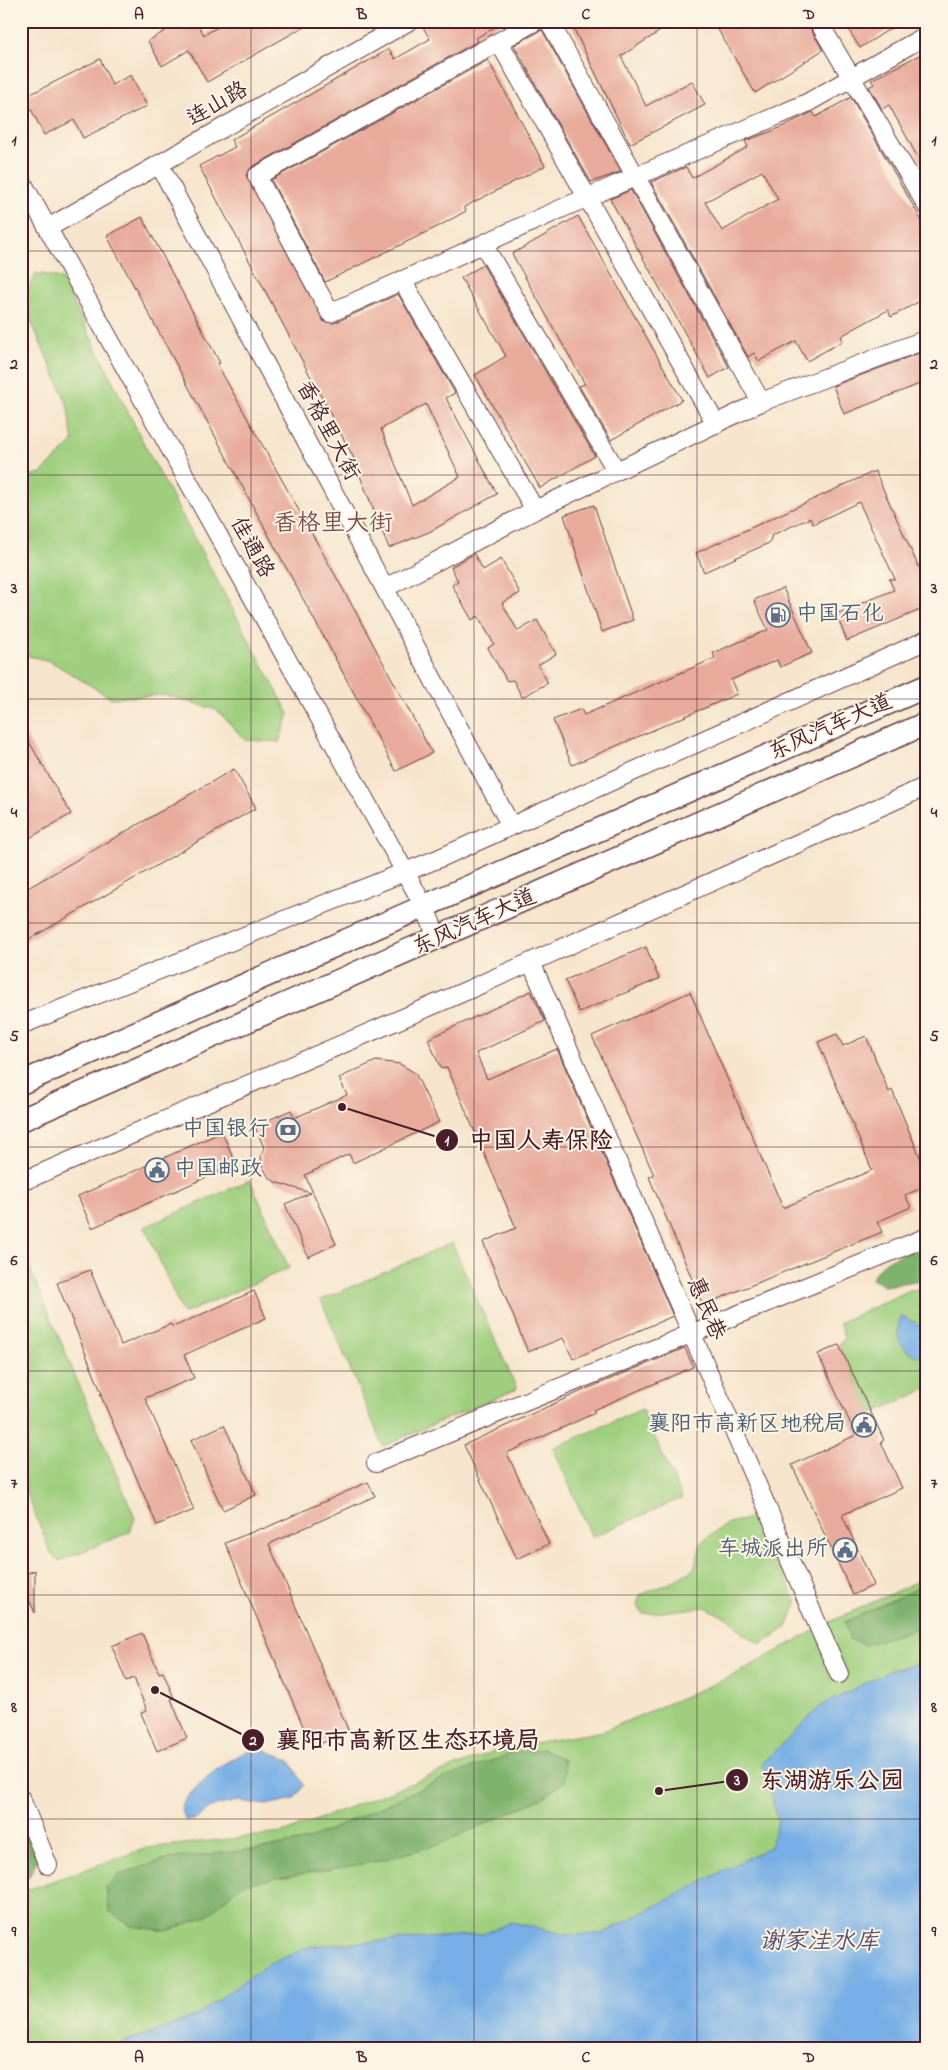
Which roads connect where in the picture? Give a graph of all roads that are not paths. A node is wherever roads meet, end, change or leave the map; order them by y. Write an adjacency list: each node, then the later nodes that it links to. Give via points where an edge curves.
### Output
1 (409, 21): 8 (street, 连山路)
2 (536, 21): 6 (street)
3 (549, 21): 9 (street)
4 (818, 21): 7 (street)
5 (927, 35): 7 (street)
6 (499, 42): 11 (street); 15 (street, via 257,176 330,313)
7 (851, 78): 9 (street, via 807,103); 12 (street)
8 (159, 164): 13 (street, 连山路); 21 (street, 香格里大街)
9 (635, 177): 11 (street); 17 (street)
10 (21, 180): 13 (street, 佳通路)
11 (587, 197): 14 (street); 18 (street)
12 (927, 206)
13 (48, 228): 27 (street, 佳通路)
14 (483, 244): 15 (street); 19 (street)
15 (402, 280): 20 (street)
16 (927, 339): 17 (street)
17 (761, 402): 18 (street)
18 (716, 424): 19 (street)
19 (616, 470): 20 (street)
20 (535, 510): 21 (street)
21 (385, 588): 26 (street, 香格里大街)
22 (927, 640): 26 (street)
23 (927, 686): 28 (main road, 东风汽车大道)
24 (927, 723): 29 (main road, 东风汽车大道)
25 (927, 786): 30 (street)
26 (512, 826): 27 (street)
27 (404, 872): 28 (street, 佳通路); 31 (street)
28 (425, 908): 29 (street, 佳通路); 32 (main road, 东风汽车大道)
29 (438, 939): 33 (main road, 东风汽车大道)
30 (531, 962): 34 (street); 36 (street, 惠民巷)
31 (21, 1025)
32 (21, 1083)
33 (21, 1120)
34 (21, 1182)
35 (927, 1237): 36 (street)
36 (691, 1334): 37 (street); 38 (street, 惠民巷)
37 (376, 1463)
38 (839, 1674)
39 (21, 1799): 40 (street)
40 (48, 1865)

